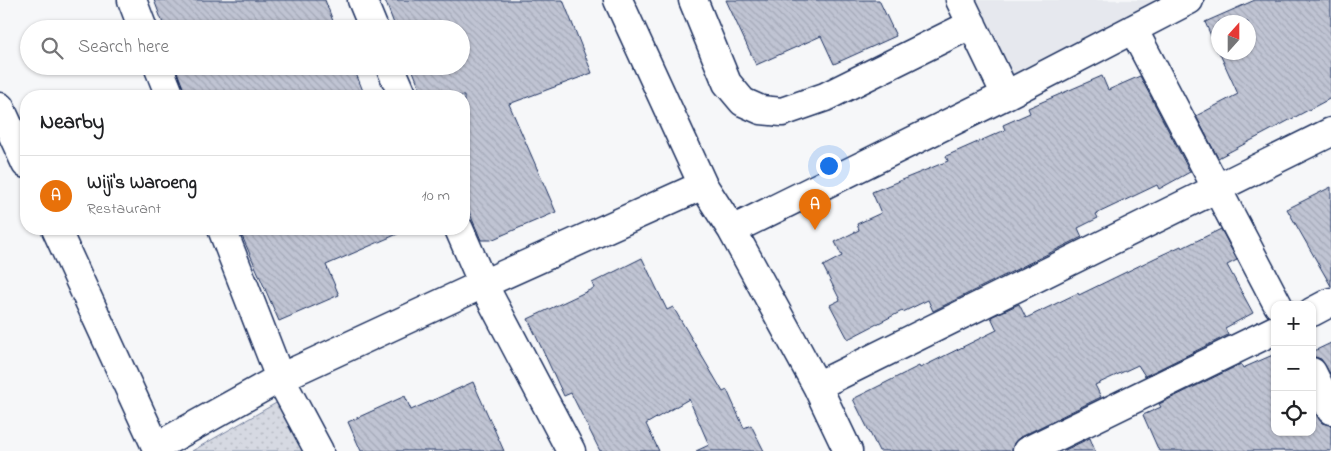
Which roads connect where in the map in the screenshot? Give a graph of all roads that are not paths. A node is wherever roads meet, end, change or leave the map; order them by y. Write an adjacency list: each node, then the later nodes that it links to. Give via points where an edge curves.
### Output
1 (132, 0): 7 (street)
2 (362, 0): 8 (street)
3 (618, 0): 19 (street)
4 (693, 0): 9 (street, via 727,83 743,102 761,110 782,112 824,97)
5 (960, 0): 9 (street)
6 (1176, 3): 10 (street)
7 (140, 20)
8 (370, 20)
9 (972, 24): 15 (street)
10 (1133, 29): 15 (street); 20 (street)
11 (162, 75): 13 (street)
12 (394, 75): 14 (street)
13 (168, 90)
14 (400, 90)
15 (1006, 96): 21 (street)
16 (0, 107): 18 (street)
17 (1331, 132): 20 (street)
18 (20, 151)
19 (703, 185): 21 (street); 25 (street)
20 (1218, 190): 26 (street); 32 (street)
21 (732, 230): 32 (street)
22 (59, 235): 34 (street)
23 (224, 235): 30 (street)
24 (462, 235): 25 (street)
25 (483, 284): 30 (street); 36 (street)
26 (1276, 301)
27 (1331, 302): 28 (street)
28 (1316, 310)
29 (1271, 332): 38 (street)
30 (280, 378): 34 (street); 35 (street)
31 (1316, 380): 33 (street)
32 (817, 386): 37 (street)
33 (1331, 410)
34 (157, 449)
35 (319, 451)
36 (571, 451)
37 (848, 451)
38 (1027, 451)

